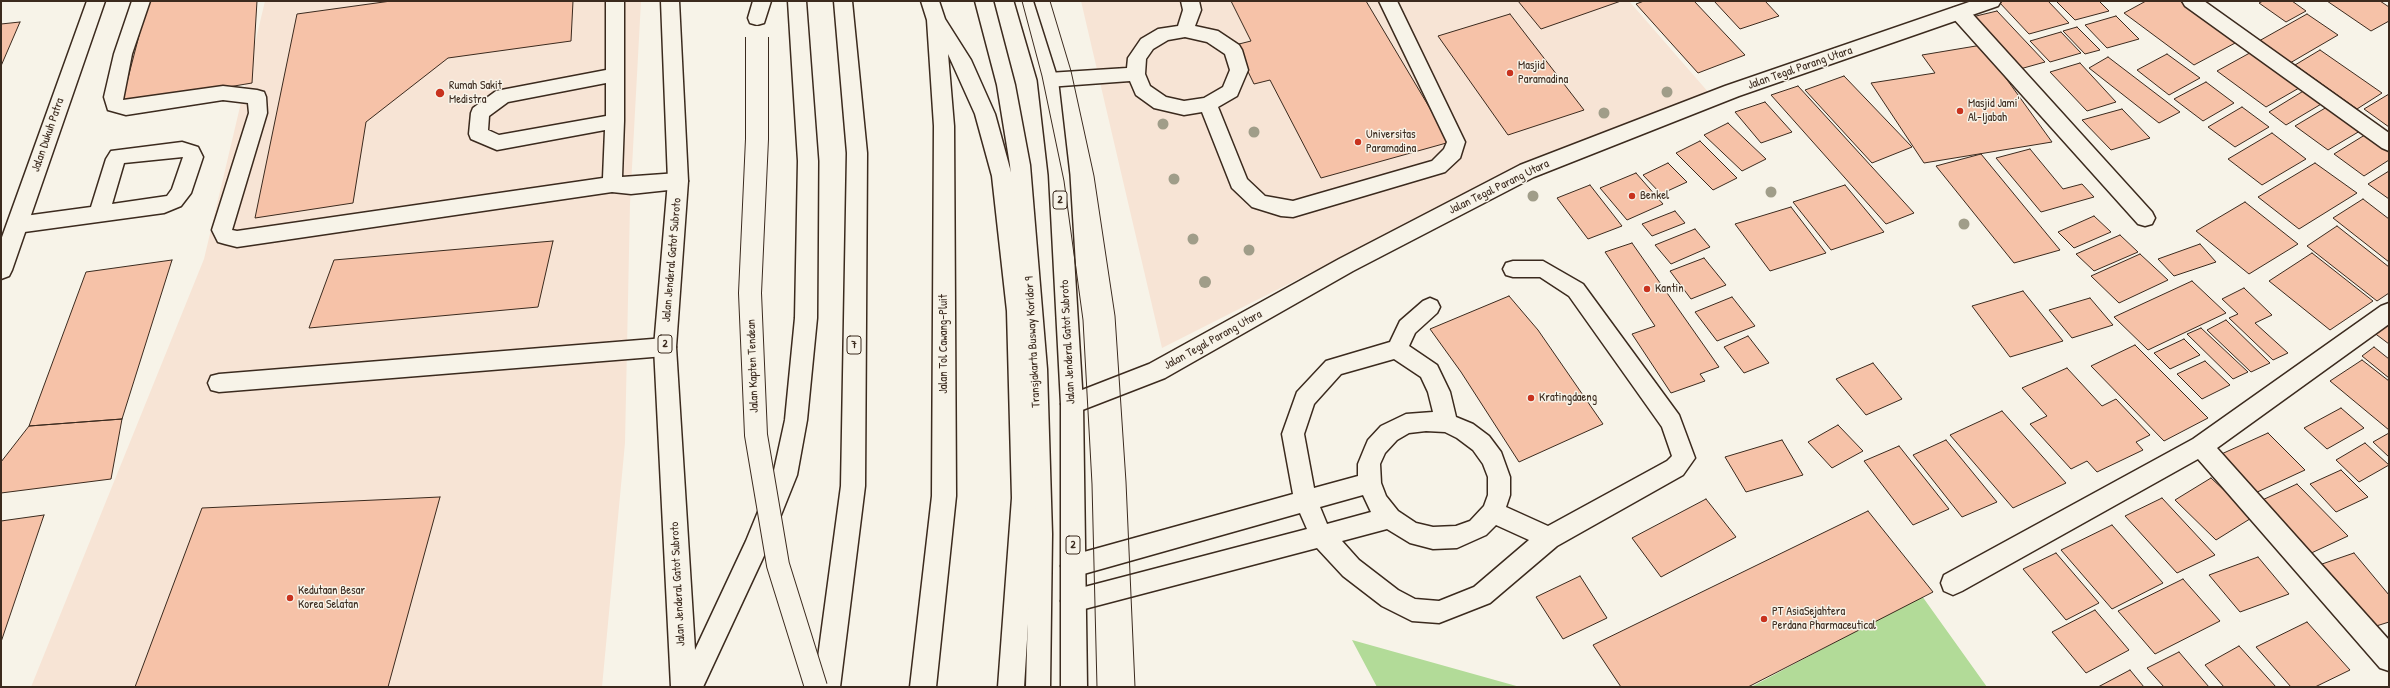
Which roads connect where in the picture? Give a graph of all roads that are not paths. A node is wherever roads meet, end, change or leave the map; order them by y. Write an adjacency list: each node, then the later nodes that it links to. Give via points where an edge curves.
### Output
1 (96, 1): 27 (main road, Jalan Dukuh Patra)
2 (141, 1): 24 (lane, via 112,97 116,105 126,108 223,93 257,97 258,113 230,200 222,230 225,236 237,238)
3 (615, 1): 18 (lane)
4 (670, 1): 23 (main road, Jalan Jenderal Gatot Subroto / 2)
5 (797, 1): 49 (main road, via 808,161 806,318 796,420 785,475 757,545)
6 (843, 1): 51 (main road, 7, via 856,153 852,486)
7 (984, 1): 54 (lane, Transjakarta Busway Koridor 9, via 1006,85 1020,165 1027,246 1036,369 1041,534)
8 (1024, 1): 19 (main road, Jalan Jenderal Gatot Subroto / 2)
9 (1190, 1): 16 (lane, via 1192,10)
10 (1388, 1): 20 (lane, via 1456,142 1452,153 1438,167 1292,209 1280,208 1259,202 1239,182)
11 (1990, 1): 14 (main road, Jalan Tegal Parang Utara)
12 (2191, 1): 22 (main road)
13 (933, 11): 52 (main road, Jalan Tol Cawang–Pluit, via 944,126 944,496); 53 (main road, via 962,60 985,114 1002,176 1018,311 1024,498)
14 (1960, 13): 26 (main road); 35 (main road, Jalan Tegal Parang Utara, via 1732,91 1527,171 1346,265 1157,371)
15 (759, 19): 50 (main road, Jalan Kapten Tendean, bridge, via 750,293 756,435 778,564)
16 (1185, 31): 17 (lane, via 1164,34 1147,44 1137,58); 20 (lane, via 1212,36 1233,50 1239,70 1230,91)
17 (1136, 74): 19 (lane); 20 (lane, via 1143,90 1161,103 1184,108)
18 (616, 76): 21 (lane); 21 (lane, via 503,96 480,113 478,134 497,143)
19 (1048, 80): 35 (main road, Jalan Jenderal Gatot Subroto / 2, via 1059,175)
20 (1208, 104)
21 (615, 121): 24 (lane)
22 (2389, 143)
23 (678, 181): 24 (lane, via 631,186); 32 (main road, Jalan Jenderal Gatot Subroto / 2)
24 (612, 184)
25 (99, 214): 25 (lane, via 164,205 174,201 181,193 193,157 191,152 182,149 118,156); 27 (lane)
26 (2145, 218)
27 (17, 224): 29 (main road, Jalan Dukuh Patra)
28 (1513, 269): 43 (lane, via 1543,269 1576,290 1671,422 1684,458 1675,468)
29 (1, 270)
30 (1430, 307): 33 (lane, via 1407,327)
31 (2389, 312): 37 (main road)
32 (665, 347): 34 (lane); 48 (main road, Jalan Jenderal Gatot Subroto / 2)
33 (1397, 349): 36 (lane, via 1429,371 1439,392); 39 (lane, via 1334,368 1305,400 1293,434)
34 (219, 382)
35 (1072, 404): 44 (main road, Jalan Jenderal Gatot Subroto / 2)
36 (1446, 423): 38 (lane, via 1426,421 1406,424 1389,433 1376,447 1369,464); 40 (lane, via 1465,431 1481,443 1492,459 1499,477 1499,495)
37 (2201, 446): 45 (main road); 47 (main road)
38 (1370, 483): 39 (lane); 41 (lane, via 1377,502)
39 (1305, 500): 42 (lane); 44 (lane)
40 (1492, 512): 41 (lane, via 1478,528 1457,537 1433,538 1410,532); 43 (lane)
41 (1390, 518): 42 (lane)
42 (1321, 535): 43 (lane, via 1351,568 1390,598 1412,610 1439,612 1482,595); 46 (lane)
43 (1549, 538)
44 (1073, 566): 46 (main road, Jalan Jenderal Gatot Subroto / 2)
45 (1952, 583)
46 (1074, 601): 55 (main road, Jalan Jenderal Gatot Subroto / 2)
47 (2389, 659)
48 (684, 687)
49 (690, 687)
50 (816, 687)
51 (827, 687)
52 (923, 687)
53 (1011, 687)
54 (1038, 687)
55 (1074, 687)

